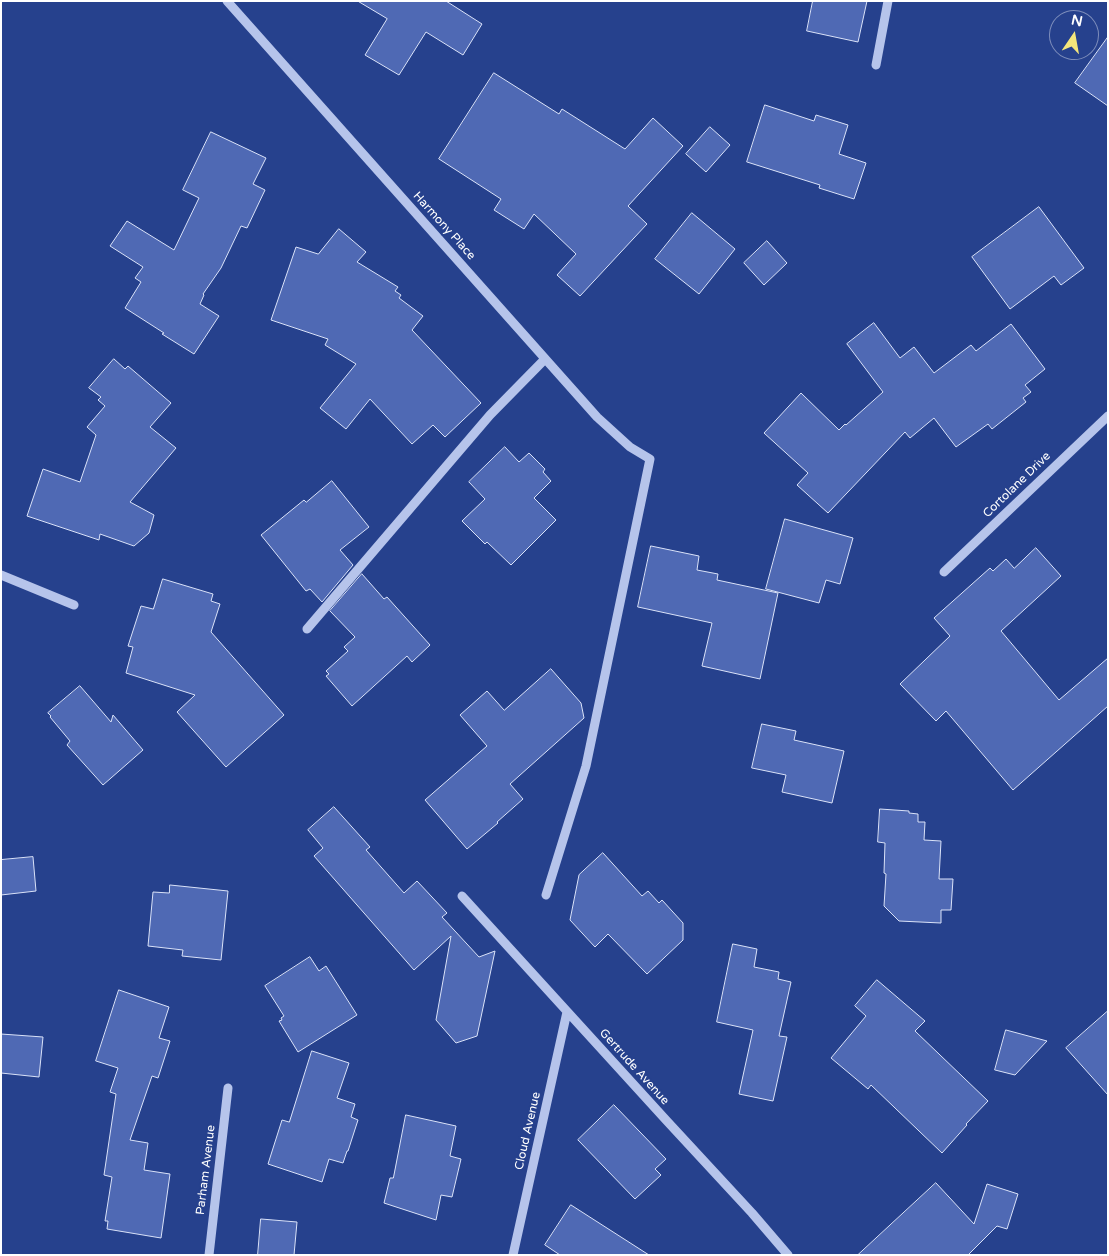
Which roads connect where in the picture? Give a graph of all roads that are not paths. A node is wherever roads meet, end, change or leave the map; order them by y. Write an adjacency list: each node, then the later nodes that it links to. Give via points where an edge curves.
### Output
1 (227, 1): 4 (street, Harmony Place)
2 (888, 1): 3 (street)
3 (876, 65)
4 (545, 359): 9 (street, via 490,415); 10 (street, Harmony Place, via 597,417 630,447 650,459 586,766)
5 (1108, 416): 6 (street, Cortolane Drive)
6 (944, 572)
7 (1, 575): 8 (street)
8 (74, 605)
9 (307, 629)
10 (546, 895)
11 (462, 896): 12 (street, Gertrude Avenue)
12 (567, 1012): 15 (street, Cloud Avenue); 16 (street, Gertrude Avenue)
13 (228, 1088): 14 (street, Parham Avenue)
14 (209, 1255)
15 (513, 1255)
16 (788, 1255)

